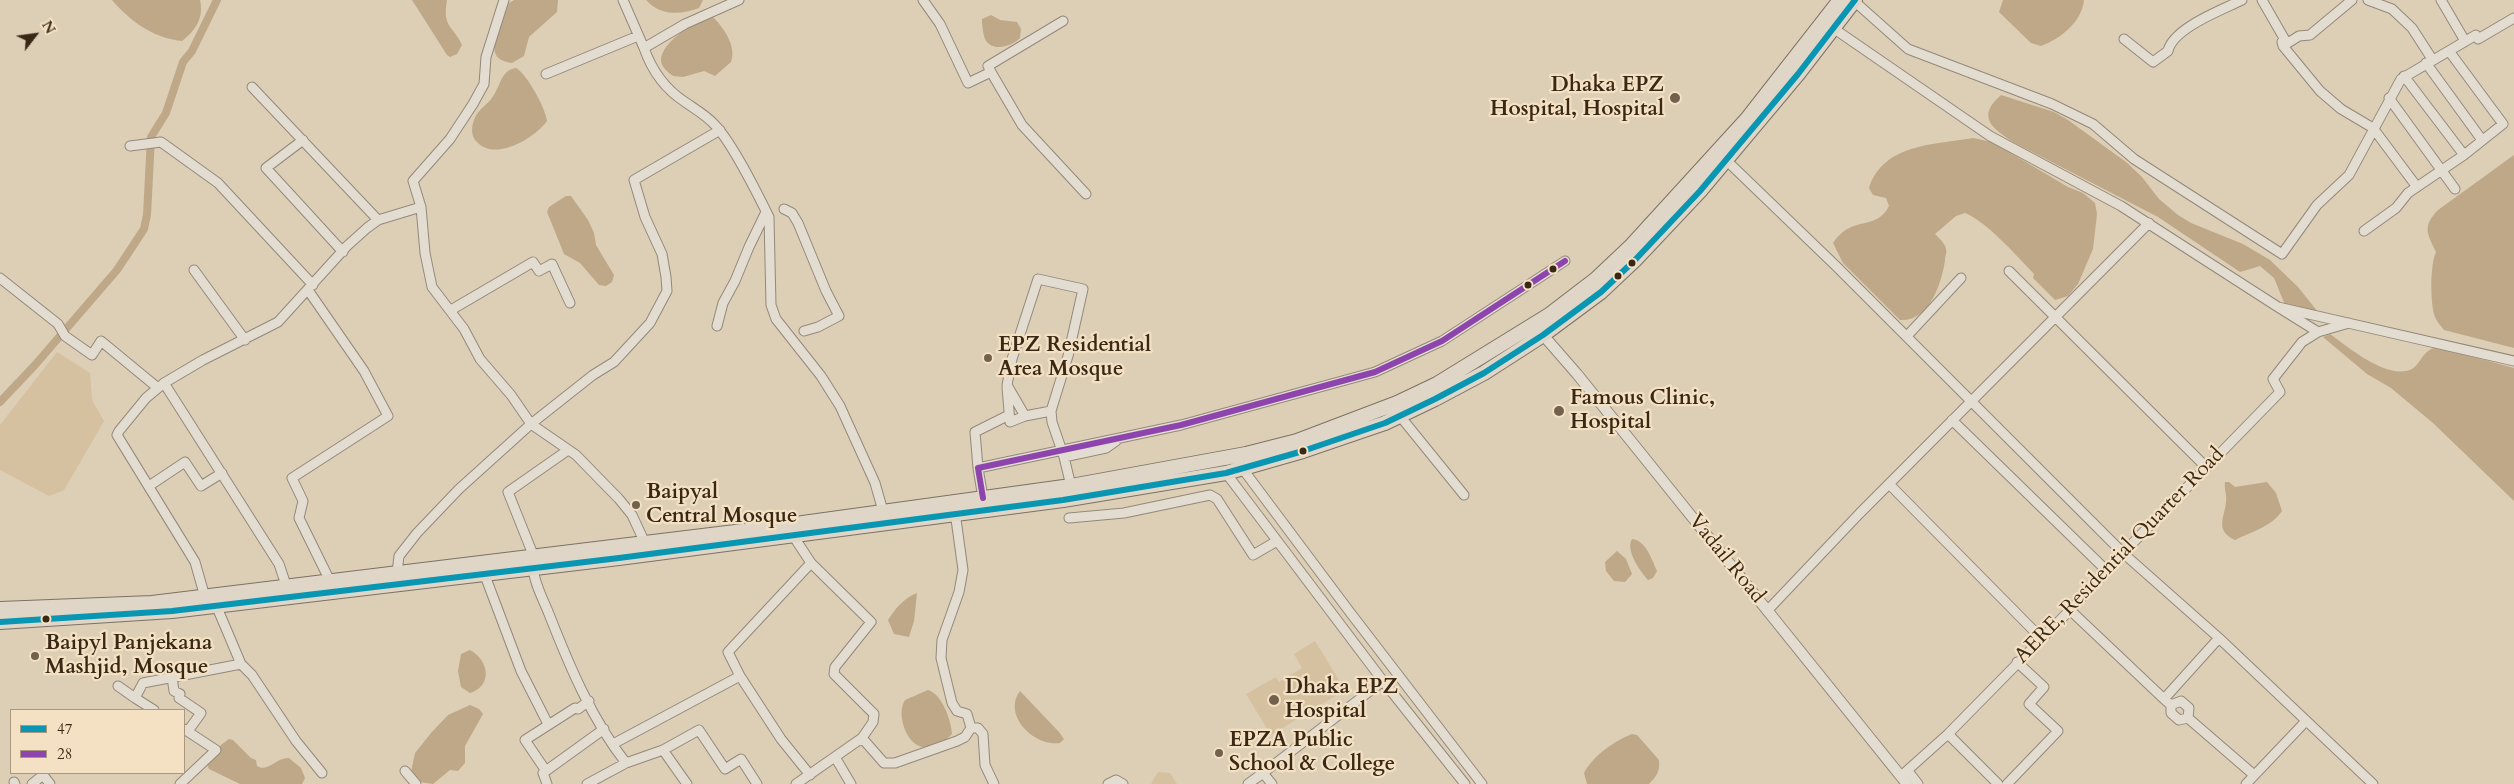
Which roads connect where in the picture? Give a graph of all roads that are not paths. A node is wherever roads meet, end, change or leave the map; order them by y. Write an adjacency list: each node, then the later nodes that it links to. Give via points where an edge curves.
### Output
1 (504, 0): 38 (street, via 486,57 484,84 450,139 413,181)
2 (623, 0): 15 (street)
3 (739, 0): 19 (street, via 685,24)
4 (923, 0): 22 (street, via 940,24 968,83)
5 (1850, 0): 14 (highway); 27 (street, via 1908,50 2052,104 2093,124 2134,159 2282,254 2316,205 2349,176); 81 (highway, via 1747,119 1596,280 1479,360 1397,403 1297,441 1237,456)
6 (2242, 0): 16 (street, via 2183,31 2168,51 2153,62)
7 (2262, 0): 18 (street, via 2285,40)
8 (2352, 0): 18 (street, via 2310,35 2299,36)
9 (2368, 0): 11 (street)
10 (2441, 0): 17 (street)
11 (2393, 5): 21 (street, via 2412,28)
12 (2514, 18): 17 (street, via 2478,39 2476,35)
13 (1063, 21): 22 (street, via 988,66)
14 (1834, 28): 33 (highway); 42 (street, via 1990,136)
15 (638, 36): 19 (street); 23 (street)
16 (2124, 39)
17 (2465, 41): 20 (street)
18 (2283, 46): 27 (street, via 2320,91 2341,109)
19 (644, 48): 28 (street, via 650,64 666,87)
20 (2449, 51): 21 (street); 30 (street, via 2503,124)
21 (2429, 61): 24 (street); 30 (street)
22 (991, 72): 37 (street, via 1022,125)
23 (546, 74)
24 (2404, 76): 26 (street); 32 (street)
25 (252, 87): 29 (street)
26 (2389, 98): 27 (street); 34 (street)
27 (2373, 128): 35 (street)
28 (720, 130): 40 (street); 71 (street, via 634,180 645,217 662,254 667,291 650,323 614,362)
29 (303, 140): 41 (street); 44 (street, via 266,168)
30 (2482, 140): 32 (street)
31 (130, 146): 50 (street, via 161,142 218,183)
32 (2464, 155): 34 (street)
33 (1726, 160): 59 (highway, via 1635,260 1601,292); 60 (street)
34 (2442, 171): 35 (street); 36 (street)
35 (2417, 187): 43 (street, via 2396,208)
36 (2455, 189)
37 (1086, 194)
38 (422, 207): 41 (street); 53 (street, via 432,287)
39 (784, 209): 57 (street, via 798,223 839,316)
40 (766, 212): 56 (street, via 723,303); 84 (street, via 770,229 771,305 776,319 840,406 875,483)
41 (378, 220): 44 (street)
42 (2148, 223): 52 (street); 54 (street)
43 (2364, 231)
44 (342, 252): 50 (street)
45 (1565, 261): 73 (street, via 1442,341 1375,372 1281,400 1120,438 1106,448)
46 (194, 270): 61 (street)
47 (2009, 271): 54 (street)
48 (0, 278): 63 (street, via 58,324 65,336 92,355 101,341)
49 (1961, 278): 60 (street)
50 (311, 288): 61 (street, via 278,322); 96 (street, via 364,371 388,416 292,478 303,501 299,518)
51 (570, 303): 53 (street, via 552,264 539,271 533,262)
52 (2278, 307): 55 (street, AERE, Residential Quarter Road); 58 (street)
53 (451, 310): 71 (street, via 480,359)
54 (2055, 318): 65 (street); 74 (street)
55 (2349, 323): 58 (street, AERE, Residential Quarter Road); 62 (street, AERE, Residential Quarter Road)
56 (717, 326)
57 (804, 331)
58 (2318, 332): 74 (street, AERE, Residential Quarter Road, via 2302,342 2273,378 2280,392)
59 (1543, 335): 69 (highway, via 1484,373); 102 (street, Vadail Road)
60 (1907, 336): 65 (street)
61 (245, 340): 63 (street)
62 (2514, 361)
63 (161, 385): 78 (street); 80 (street, via 146,398 118,435)
64 (1007, 385): 66 (street, via 1038,279 1083,288 1068,356); 67 (street); 68 (street)
65 (1971, 400): 70 (street); 90 (street)
66 (1051, 411): 68 (street); 73 (street)
67 (1009, 415): 68 (street, via 1010,422); 75 (street, via 975,432)
68 (1025, 416)
69 (1400, 416): 76 (highway, via 1303,451); 82 (street)
70 (1952, 420): 79 (street); 93 (street)
71 (531, 424): 72 (street); 94 (street, via 459,489 417,533 399,556)
72 (568, 450): 89 (street, via 620,499 632,515); 91 (street, via 508,492)
73 (1063, 453): 75 (street); 81 (street)
74 (2206, 467): 90 (street, AERE, Residential Quarter Road)
75 (978, 468): 83 (street)
76 (1242, 468): 77 (highway); 151 (street, via 1348,612)
77 (1226, 472): 85 (highway, via 1063,500); 88 (street)
78 (222, 473): 80 (street, via 201,486 185,462); 97 (street, via 279,564)
79 (1889, 484): 102 (street); 104 (street)
80 (149, 486): 98 (street, via 195,562)
81 (1072, 486): 83 (highway)
82 (1464, 495)
83 (982, 498): 84 (highway)
84 (883, 511): 89 (highway)
85 (955, 512): 87 (highway); 119 (street, via 963,570 942,640 942,658 952,703 957,711 967,714)
86 (1069, 518): 88 (street, via 1124,513 1210,495 1217,499 1253,555)
87 (792, 534): 91 (highway, via 619,558); 92 (street)
88 (1277, 541): 110 (street)
89 (645, 543): 91 (highway)
90 (2123, 552): 93 (street, AERE, Residential Quarter Road); 105 (street)
91 (534, 562): 94 (highway); 95 (highway); 113 (street, via 534,576 554,626)
92 (812, 563): 108 (street, via 730,648 730,656); 123 (street, via 871,622 835,667 834,674 874,714 873,722)
93 (2106, 571): 101 (street, AERE, Residential Quarter Road)
94 (397, 573): 96 (highway)
95 (484, 573): 99 (highway); 118 (street, via 521,671)
96 (330, 581): 97 (highway)
97 (287, 588): 98 (highway)
98 (205, 597): 100 (highway, via 152,603)
99 (216, 606): 103 (highway); 107 (street)
100 (0, 609)
101 (2070, 610): 104 (street, AERE, Residential Quarter Road); 114 (street)
102 (1767, 611): 134 (street, Vadail Road)
103 (0, 622)
104 (2041, 638): 106 (street, AERE, Residential Quarter Road)
105 (2219, 638): 114 (street); 117 (street)
106 (2017, 662): 122 (street, AERE, Residential Quarter Road); 154 (street, via 2044,687 2029,704 2058,731)
107 (241, 664): 109 (street); 131 (street)
108 (740, 676): 124 (street); 132 (street, via 781,739)
109 (172, 678): 112 (street, via 143,683); 121 (street, via 179,698 201,713)
110 (1383, 681): 130 (street); 150 (street)
111 (118, 686): 112 (street)
112 (135, 698): 115 (street)
113 (590, 701): 118 (street); 120 (street)
114 (2168, 702): 116 (street, via 2171,713 2179,720); 116 (street, via 2181,701 2189,708)
115 (152, 709)
116 (2188, 718): 133 (street)
117 (2306, 721): 133 (street); 156 (street)
118 (548, 724): 129 (street, via 525,740)
119 (971, 728): 123 (street, via 965,738 896,763 884,763); 145 (street, via 978,728 982,734 986,765)
120 (604, 729): 124 (street); 129 (street)
121 (186, 730): 137 (street, via 216,750)
122 (1948, 734): 134 (street, AERE, Residential Quarter Road); 153 (street)
123 (862, 738): 126 (street)
124 (613, 744): 127 (street)
125 (663, 750): 127 (street); 141 (street); 142 (street, via 699,730 724,769 741,759)
126 (834, 758): 132 (street); 144 (street)
127 (626, 763): 140 (street)
128 (405, 771): 138 (street)
129 (546, 771): 139 (street, via 543,773)
130 (1263, 773): 148 (street); 149 (street)
131 (322, 774)
132 (810, 775): 143 (street)
133 (2254, 775): 155 (street)
134 (1905, 777): 152 (street)
135 (32, 784): 136 (street, via 43,775)
136 (50, 784)
137 (180, 784)
138 (416, 784)
139 (547, 784)
140 (587, 784)
141 (687, 784)
142 (757, 784)
143 (796, 784)
144 (851, 784)
145 (994, 784)
146 (1108, 784): 147 (street, via 1116,780)
147 (1123, 784)
148 (1248, 784)
149 (1272, 784)
150 (1465, 784)
151 (1482, 784)
152 (1918, 784)
153 (1998, 784)
154 (2007, 784)
155 (2246, 784)
156 (2374, 784)

